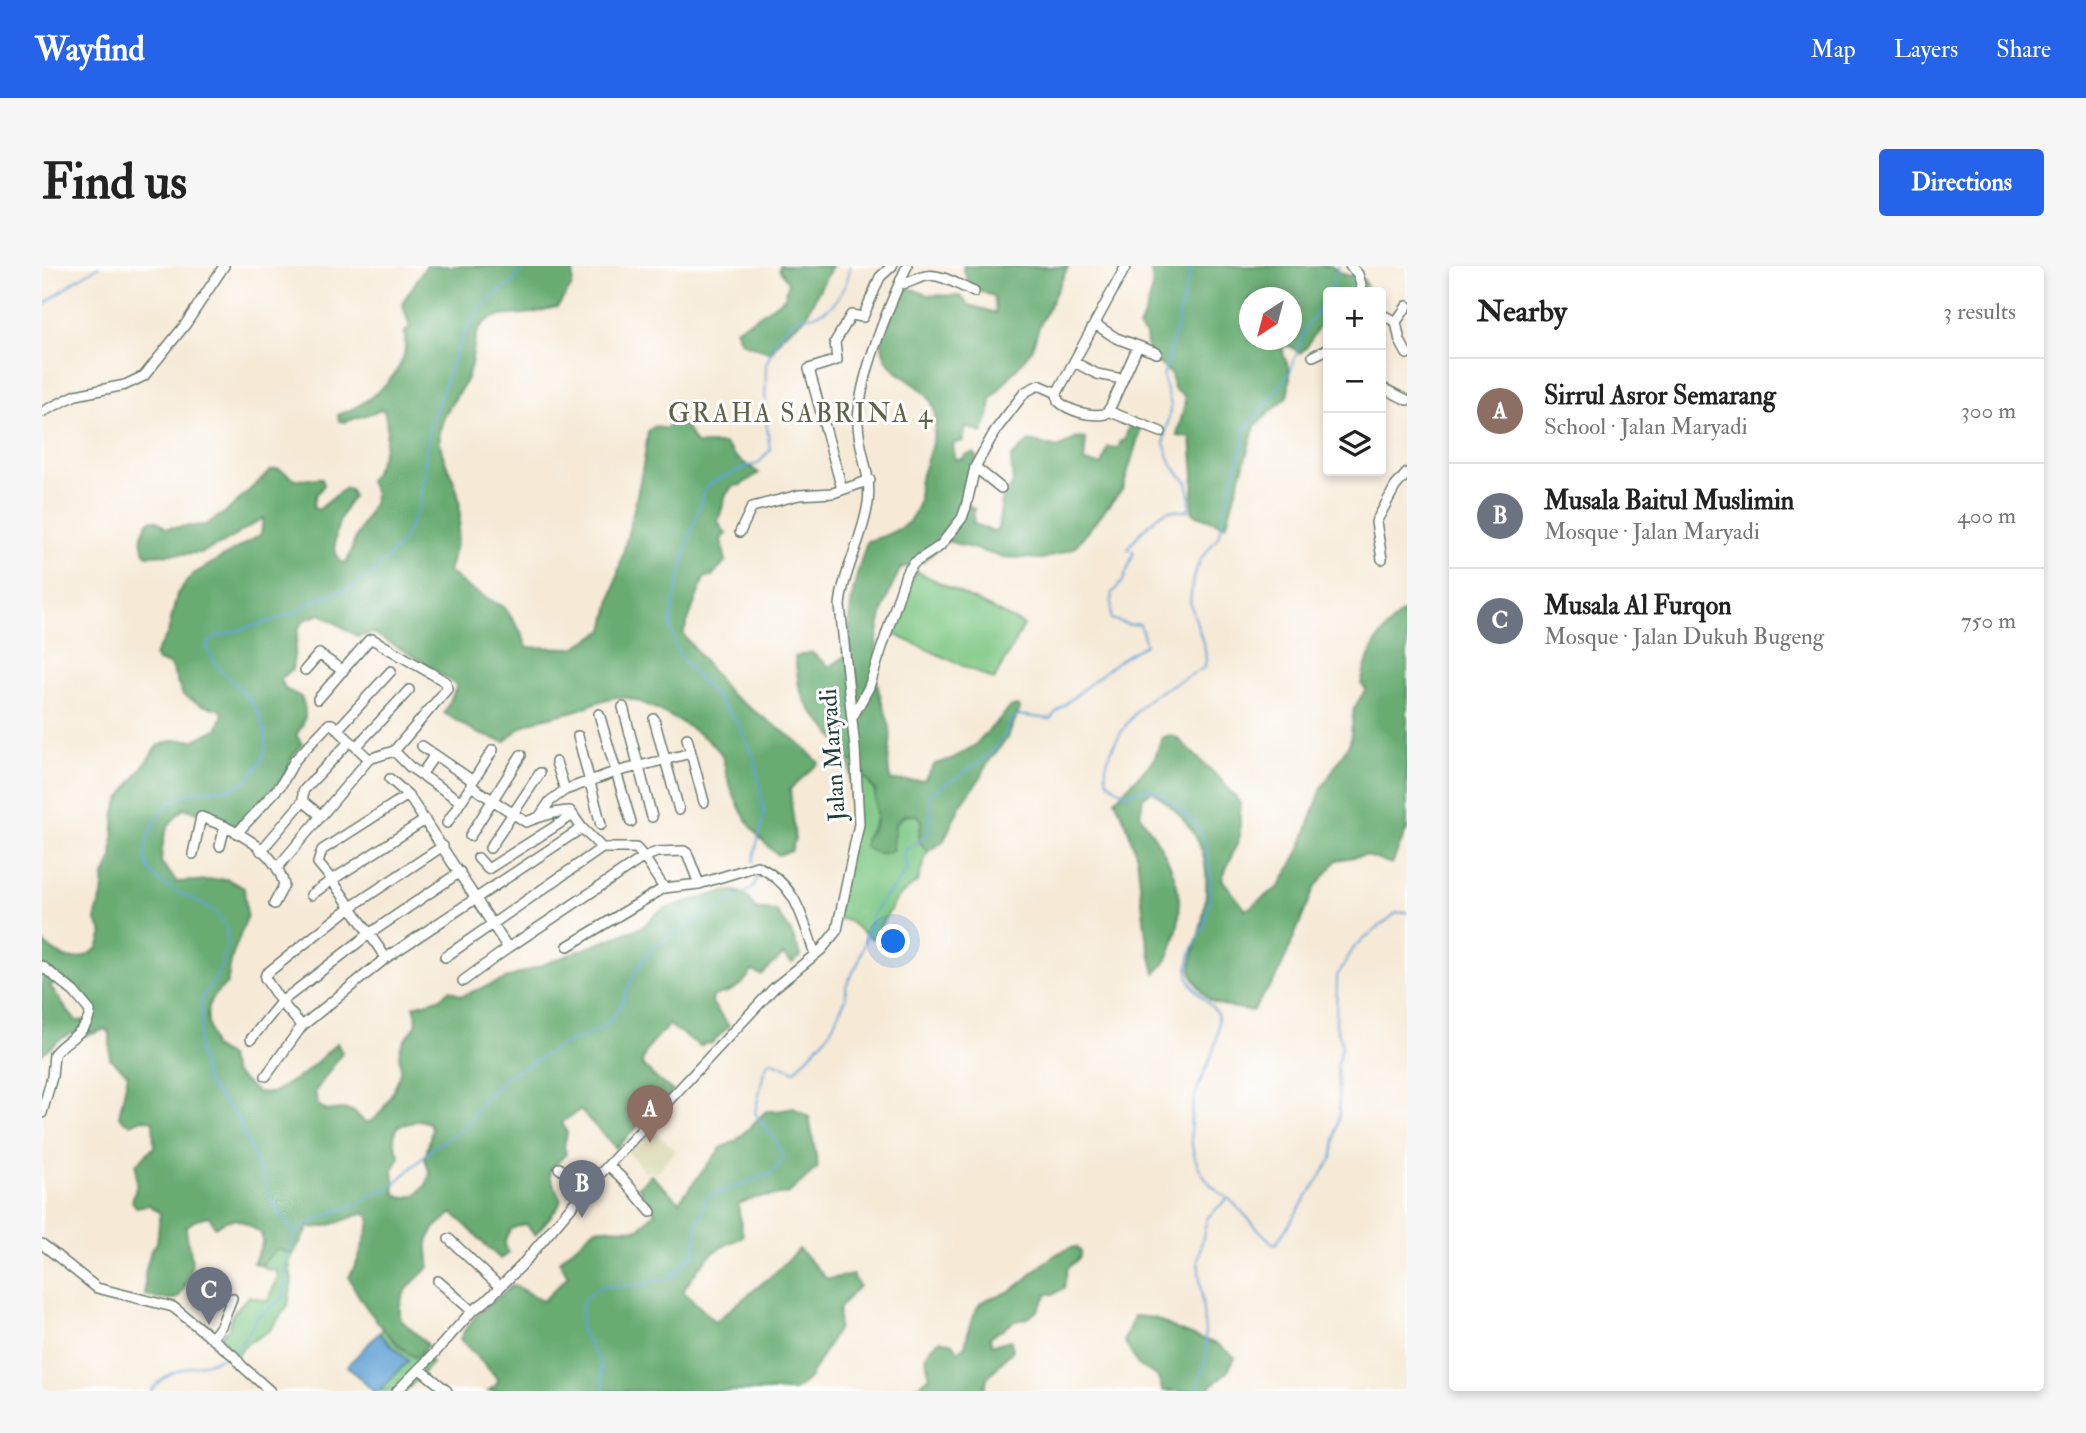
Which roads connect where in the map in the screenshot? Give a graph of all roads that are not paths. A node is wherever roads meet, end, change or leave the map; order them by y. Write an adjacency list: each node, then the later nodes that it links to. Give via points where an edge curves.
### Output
1 (224, 266): 24 (street, via 144,376 125,385 76,395)
2 (892, 266): 30 (street, via 880,277 863,317 851,315 835,342 837,360 808,369)
3 (907, 266): 6 (street, Jalan Maryadi)
4 (1126, 266): 12 (street)
5 (1350, 266): 7 (street)
6 (899, 284): 8 (street, via 929,275); 28 (street, Jalan Maryadi, via 860,403 859,430)
7 (1362, 287)
8 (974, 292)
9 (1407, 306): 11 (street)
10 (1386, 317): 11 (street)
11 (1396, 322): 16 (street)
12 (1095, 324): 13 (street); 18 (street)
13 (1138, 346): 15 (street); 19 (street)
14 (1326, 350): 17 (street)
15 (1157, 353)
16 (1407, 354)
17 (1314, 356)
18 (1074, 362): 19 (street, via 1097,374); 21 (street)
19 (1122, 379): 23 (street)
20 (1386, 390): 22 (street)
21 (1057, 393): 23 (street, via 1058,401 1073,410 1100,415); 26 (street, via 1039,385 1028,388)
22 (1407, 400)
23 (1108, 411): 25 (street)
24 (42, 412)
25 (1161, 432)
26 (975, 467): 29 (street); 41 (street, via 962,518 940,546 906,574 869,687)
27 (1407, 473): 32 (street, via 1376,522)
28 (870, 480): 30 (street); 41 (street, Jalan Maryadi, via 867,513 840,606)
29 (1001, 488)
30 (842, 489): 31 (street, via 752,507)
31 (740, 532)
32 (1382, 559)
33 (305, 670): 34 (street, via 319,654)
34 (343, 671): 37 (street); 48 (street, via 372,639 446,682 447,689)
35 (391, 671): 42 (street)
36 (409, 690): 45 (street)
37 (318, 699)
38 (623, 707): 55 (street)
39 (599, 714): 56 (street)
40 (654, 719): 53 (street)
41 (852, 720): 103 (street, Jalan Maryadi, via 858,831 839,924)
42 (338, 729): 45 (street); 80 (street, via 329,724)
43 (578, 736): 60 (street)
44 (687, 738): 49 (street)
45 (353, 744): 52 (street); 65 (street, via 303,791)
46 (422, 746): 51 (street)
47 (494, 750): 61 (street)
48 (394, 751): 52 (street); 58 (street)
49 (691, 753): 53 (street); 67 (street)
50 (521, 755): 64 (street)
51 (434, 756): 58 (street); 61 (street)
52 (369, 759): 71 (street)
53 (665, 759): 55 (street); 68 (street)
54 (556, 762): 62 (street)
55 (640, 766): 56 (street); 73 (street)
56 (616, 772): 60 (street); 75 (street)
57 (540, 773): 69 (street)
58 (421, 775): 66 (street)
59 (390, 779): 63 (street)
60 (590, 781): 62 (street); 77 (street)
61 (472, 784): 64 (street); 66 (street)
62 (565, 790): 72 (street)
63 (408, 795): 74 (street); 92 (street, via 322,850 318,863)
64 (494, 800): 69 (street); 81 (street)
65 (303, 801): 71 (street); 86 (street)
66 (460, 801): 76 (street)
67 (704, 802)
68 (679, 810)
69 (512, 813): 72 (street, via 526,822); 84 (street)
70 (573, 814): 72 (street, via 566,810); 79 (street); 89 (street, via 488,869)
71 (320, 815): 90 (street)
72 (540, 816)
73 (652, 817)
74 (425, 820): 83 (street); 92 (street)
75 (631, 822)
76 (447, 823)
77 (601, 825)
78 (225, 826): 80 (street); 82 (street); 87 (street, via 201,817)
79 (582, 828): 85 (street); 96 (street)
80 (238, 832): 86 (street)
81 (470, 836)
82 (220, 846)
83 (443, 846): 91 (street); 98 (street)
84 (490, 848)
85 (602, 848): 88 (street, via 636,848); 99 (street)
86 (261, 851): 90 (street)
87 (192, 854)
88 (644, 857): 93 (street, via 684,851); 94 (street); 102 (street)
89 (478, 858)
90 (278, 867): 97 (street, via 284,885)
91 (460, 872): 96 (street); 100 (street)
92 (332, 880): 95 (street); 98 (street)
93 (699, 884): 94 (street); 103 (street, via 754,867 773,874 786,886)
94 (664, 888): 101 (street)
95 (311, 895)
96 (476, 898): 99 (street); 105 (street)
97 (274, 904)
98 (351, 907): 100 (street); 108 (street, via 266,974)
99 (492, 923): 102 (street); 104 (street)
100 (369, 934): 105 (street); 108 (street)
101 (568, 946)
102 (508, 948): 107 (street)
103 (816, 954): 113 (street, Jalan Maryadi, via 774,988)
104 (444, 957)
105 (386, 958): 109 (street)
106 (42, 965): 112 (street, via 90,1011 81,1031 54,1054)
107 (463, 981)
108 (281, 1002): 109 (street); 110 (street)
109 (302, 1026): 111 (street)
110 (251, 1038)
111 (266, 1076)
112 (43, 1110)
113 (609, 1166): 115 (street, Jalan Maryadi); 116 (street)
114 (559, 1168): 115 (street)
115 (587, 1188): 120 (street, Jalan Maryadi)
116 (651, 1212)
117 (449, 1239): 120 (street)
118 (42, 1244): 123 (street, via 97,1288 173,1307)
119 (438, 1281): 122 (street)
120 (500, 1287): 122 (street, Jalan Maryadi)
121 (232, 1298): 123 (street)
122 (472, 1311): 124 (street, Jalan Maryadi)
123 (212, 1338): 125 (street)
124 (420, 1369): 126 (street, Jalan Maryadi); 127 (street)
125 (270, 1391)
126 (397, 1391)
127 (447, 1391)

